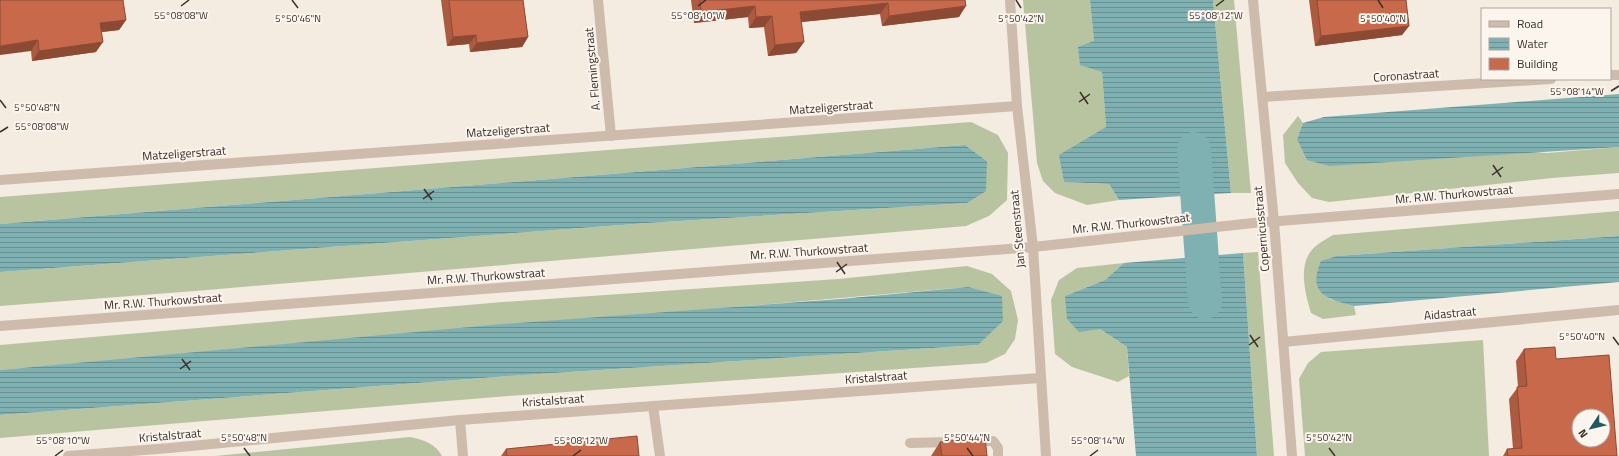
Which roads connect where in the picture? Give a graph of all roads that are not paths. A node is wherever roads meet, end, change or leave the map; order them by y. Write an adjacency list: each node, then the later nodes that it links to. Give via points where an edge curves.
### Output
1 (598, 0): 7 (street, A. Flemingstraat)
2 (1010, 0): 6 (street, Jan Steenstraat)
3 (1253, 0): 5 (street, Copernicusstraat)
4 (1535, 80): 5 (street, Coronastraat)
5 (1263, 97): 10 (street, Copernicusstraat)
6 (1017, 106): 7 (street, Matzeligerstraat); 11 (street, Jan Steenstraat)
7 (611, 136): 8 (street, Matzeligerstraat)
8 (0, 180)
9 (1619, 194): 10 (street, Mr. R.W. Thurkowstraat)
10 (1274, 222): 11 (street, Mr. R.W. Thurkowstraat); 14 (street, Copernicusstraat)
11 (1033, 247): 13 (street, Mr. R.W. Thurkowstraat); 15 (street, Jan Steenstraat)
12 (1619, 310): 14 (street, Aidastraat)
13 (0, 326)
14 (1283, 342): 25 (street, Copernicusstraat)
15 (1040, 378): 16 (street, Kristalstraat); 24 (street, Jan Steenstraat)
16 (653, 406): 17 (street, Kristalstraat); 22 (street)
17 (460, 420): 19 (street, Kristalstraat); 21 (street)
18 (910, 443): 23 (street, via 994,441 998,448)
19 (171, 452): 20 (street, Kristalstraat)
20 (68, 456)
21 (463, 456)
22 (660, 456)
23 (998, 456)
24 (1046, 456)
25 (1292, 456)

